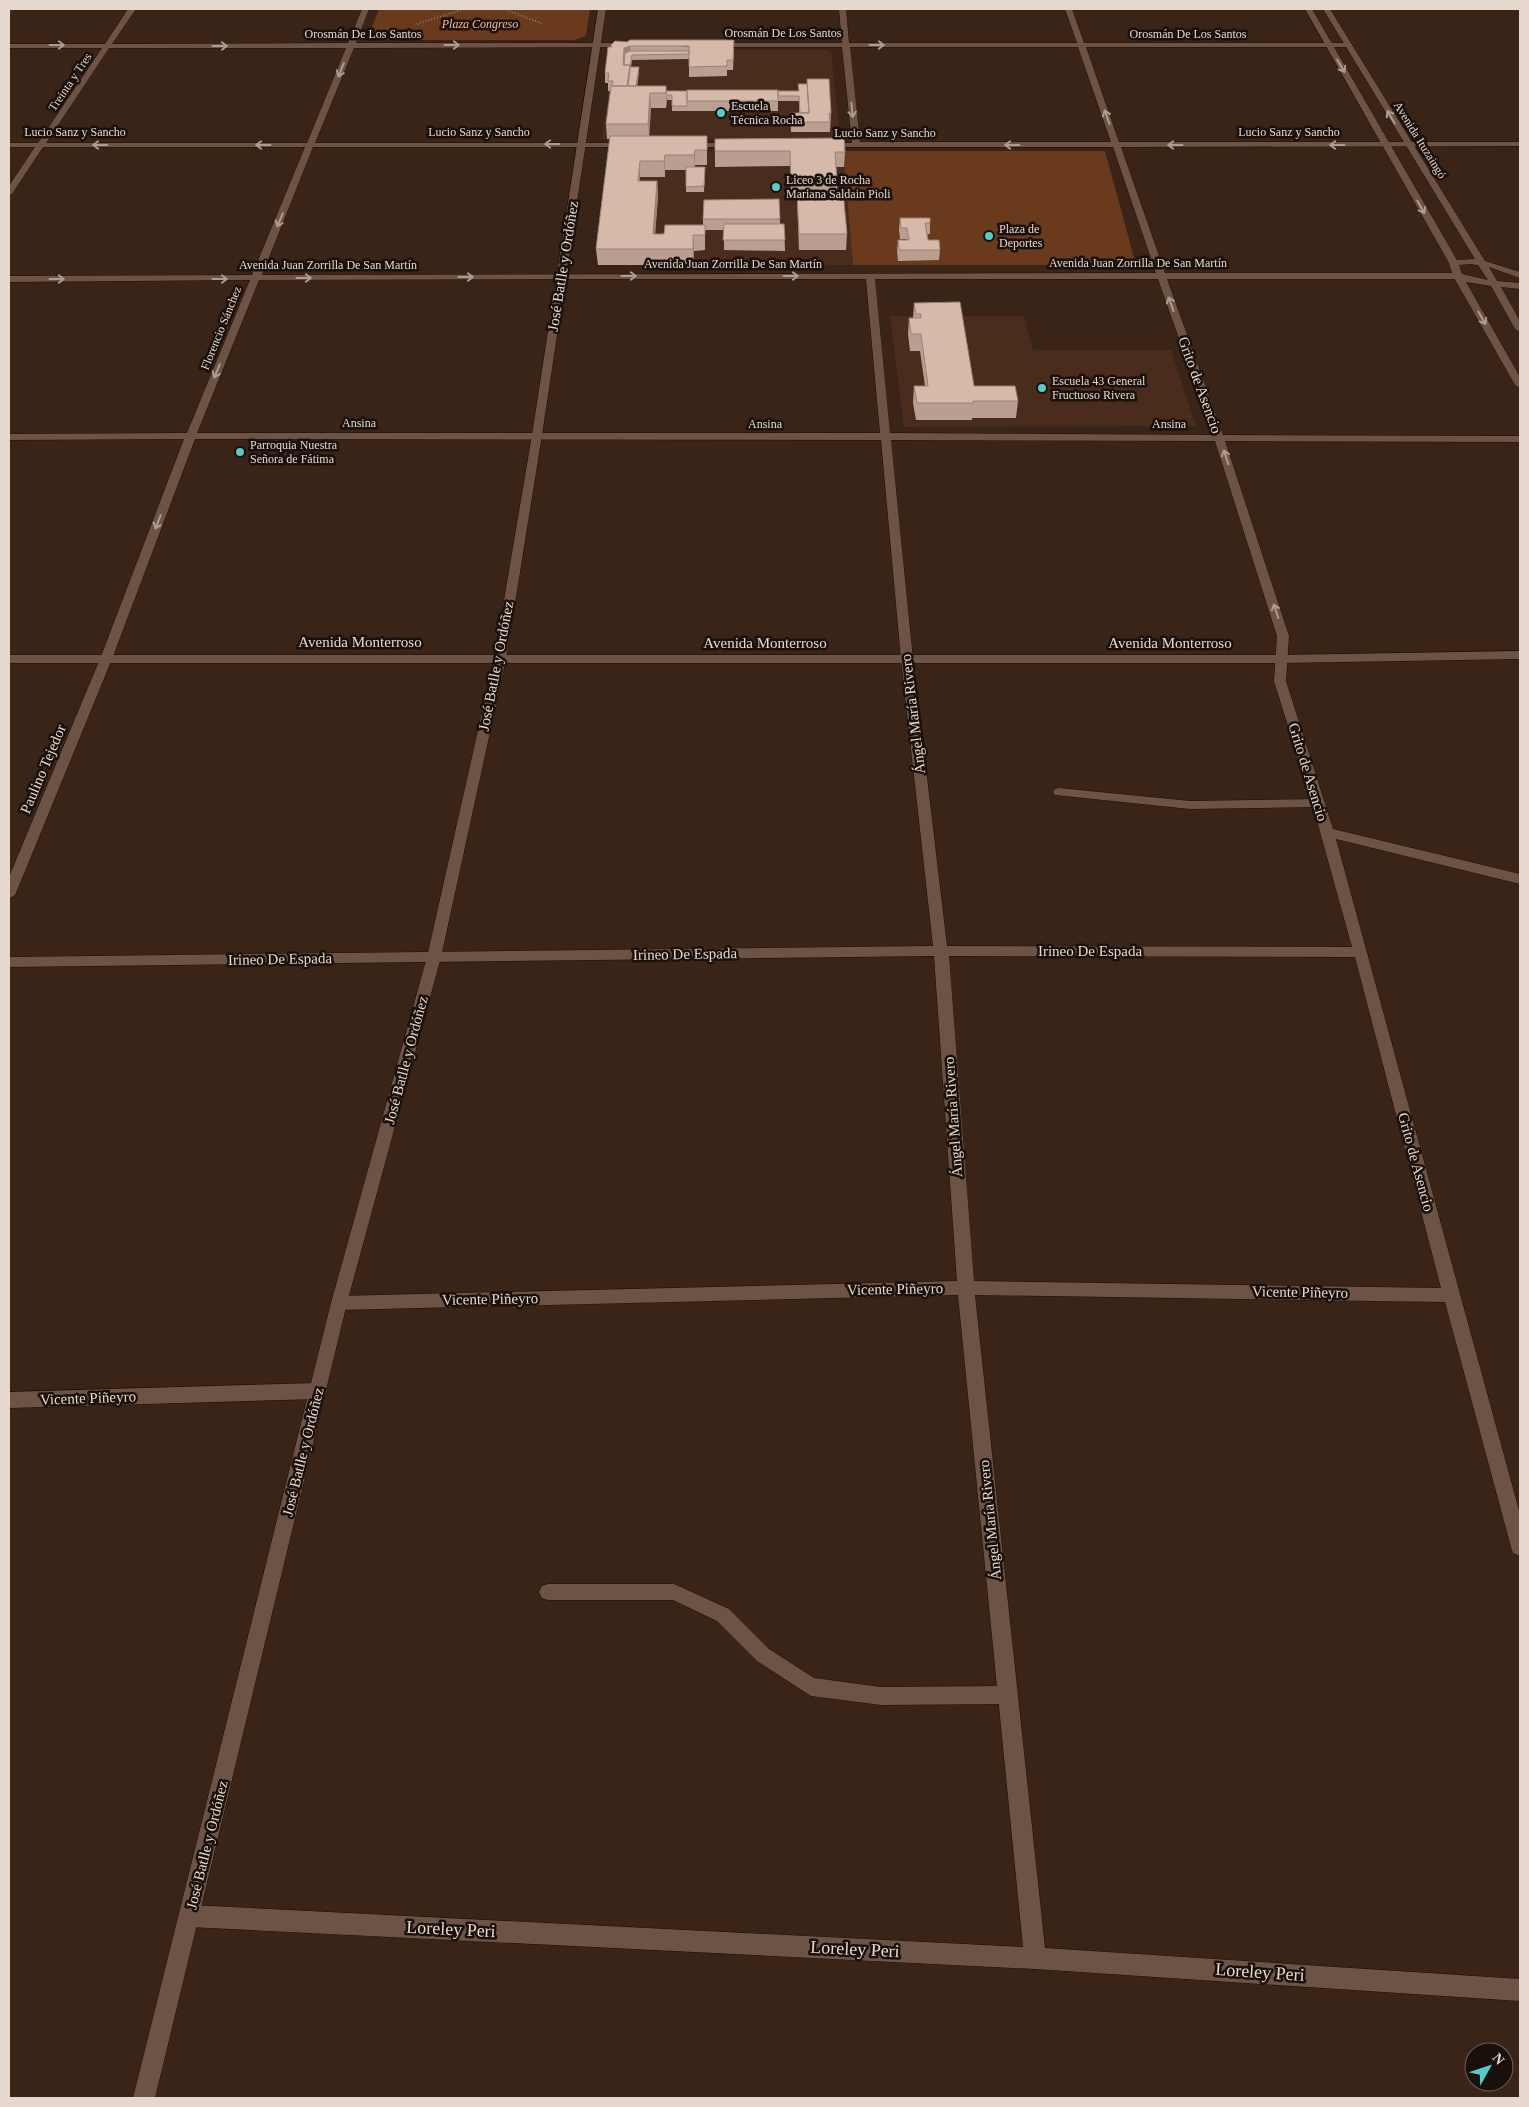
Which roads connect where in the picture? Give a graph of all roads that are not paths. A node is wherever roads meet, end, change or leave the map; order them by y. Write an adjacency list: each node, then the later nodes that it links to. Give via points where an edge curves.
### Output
1 (132, 9): 9 (street, Treinta y Tres)
2 (366, 9): 17 (street, Florencio Sánchez)
3 (602, 9): 10 (street, José Batlle y Ordóñez)
4 (842, 9): 8 (street)
5 (1070, 9): 13 (street, Grito de Asencio)
6 (1308, 9): 14 (street)
7 (1326, 9): 15 (street, Avenida Ituzaingó)
8 (846, 44): 12 (street, Orosmán De Los Santos); 13 (street, Orosmán De Los Santos, one-way to 13); 29 (street, one-way to 29)
9 (108, 45): 16 (street, Orosmán De Los Santos, one-way to 9); 17 (street, Orosmán De Los Santos, one-way to 17); 24 (street, Treinta y Tres)
10 (597, 45): 11 (street, Orosmán De Los Santos); 17 (street, Orosmán De Los Santos, one-way to 10); 18 (street, José Batlle y Ordóñez)
11 (636, 45)
12 (706, 45)
13 (1081, 45): 14 (street, Orosmán De Los Santos); 30 (street, Grito de Asencio, one-way to 13)
14 (1328, 45): 15 (street, Orosmán De Los Santos); 20 (street, one-way to 20)
15 (1347, 45): 21 (street, Avenida Ituzaingó, one-way to 15)
16 (9, 46)
17 (351, 46): 25 (street, Florencio Sánchez, one-way to 25)
18 (583, 144): 19 (street, Lucio Sanz y Sancho); 25 (street, Lucio Sanz y Sancho, one-way to 25); 36 (street, José Batlle y Ordóñez)
19 (641, 144)
20 (1386, 144): 21 (street, Lucio Sanz y Sancho); 30 (street, Lucio Sanz y Sancho, one-way to 30); 33 (street, one-way to 33)
21 (1407, 144): 22 (street, Lucio Sanz y Sancho); 32 (street, Avenida Ituzaingó)
22 (1520, 144)
23 (9, 145): 24 (street, Lucio Sanz y Sancho)
24 (41, 145): 25 (street, Lucio Sanz y Sancho, one-way to 24); 31 (street, Treinta y Tres)
25 (312, 145): 39 (street, Florencio Sánchez, one-way to 39)
26 (680, 145): 27 (street)
27 (739, 145)
28 (816, 145): 29 (street, Lucio Sanz y Sancho)
29 (856, 145): 30 (street, Lucio Sanz y Sancho, one-way to 29)
30 (1117, 146): 34 (street, Grito de Asencio)
31 (9, 192)
32 (1482, 262): 33 (street); 35 (street); 41 (street, Avenida Ituzaingó)
33 (1454, 264): 38 (street)
34 (1161, 275): 37 (street, Avenida Juan Zorrilla De San Martín); 38 (street, Avenida Juan Zorrilla De San Martín); 49 (street, Grito de Asencio, one-way to 34)
35 (1520, 275)
36 (562, 276): 37 (street, Avenida Juan Zorrilla De San Martín, one-way to 37); 39 (street, Avenida Juan Zorrilla De San Martín, one-way to 36); 45 (street, José Batlle y Ordóñez)
37 (870, 276): 48 (street, Ángel María Rivero)
38 (1458, 276): 41 (street); 44 (street, one-way to 44)
39 (255, 278): 40 (street, Avenida Juan Zorrilla De San Martín, one-way to 39); 46 (street, Florencio Sánchez, one-way to 46)
40 (9, 279)
41 (1495, 284): 42 (street); 43 (street, Avenida Ituzaingó)
42 (1520, 286)
43 (1520, 329)
44 (1520, 385)
45 (537, 435): 46 (street, Ansina); 48 (street, Ansina); 54 (street, José Batlle y Ordóñez)
46 (191, 436): 47 (street, Ansina); 53 (street, Florencio Sánchez, one-way to 53)
47 (9, 437)
48 (884, 437): 49 (street, Ansina); 55 (street, Ángel María Rivero)
49 (1219, 437): 50 (street, Ansina); 56 (street, Grito de Asencio, one-way to 49, via 1283,636)
50 (1520, 439)
51 (1520, 655): 56 (street, Avenida Monterroso)
52 (9, 659): 53 (street, Avenida Monterroso)
53 (106, 659): 54 (street, Avenida Monterroso); 61 (street, Paulino Tejedor)
54 (500, 659): 55 (street, Avenida Monterroso); 64 (street, José Batlle y Ordóñez)
55 (907, 659): 56 (street, Avenida Monterroso); 62 (street, Ángel María Rivero)
56 (1281, 659): 58 (street, Grito de Asencio, via 1280,681)
57 (1059, 792): 58 (lane, via 1190,805)
58 (1319, 803): 59 (street, Grito de Asencio)
59 (1327, 832): 60 (street); 63 (street, Grito de Asencio)
60 (1520, 879)
61 (9, 893)
62 (941, 951): 63 (street, Irineo De Espada); 64 (street, Irineo De Espada); 66 (street, Ángel María Rivero)
63 (1360, 952): 67 (street, Grito de Asencio)
64 (434, 957): 65 (street, Irineo De Espada); 68 (street, José Batlle y Ordóñez)
65 (9, 962)
66 (966, 1288): 67 (street, Vicente Piñeyro); 68 (street, Vicente Piñeyro); 73 (street, Ángel María Rivero)
67 (1451, 1294): 71 (street, Grito de Asencio)
68 (339, 1303): 69 (street, José Batlle y Ordóñez)
69 (318, 1391): 70 (street, Vicente Piñeyro); 74 (street, José Batlle y Ordóñez)
70 (9, 1400)
71 (1520, 1547)
72 (548, 1592): 73 (lane, via 674,1592 723,1615 762,1655 811,1687 881,1696)
73 (1008, 1695): 75 (street, Ángel María Rivero)
74 (190, 1916): 75 (street, Loreley Peri); 77 (street, José Batlle y Ordóñez)
75 (1035, 1958): 76 (street, Loreley Peri)
76 (1520, 1990)
77 (144, 2098)

